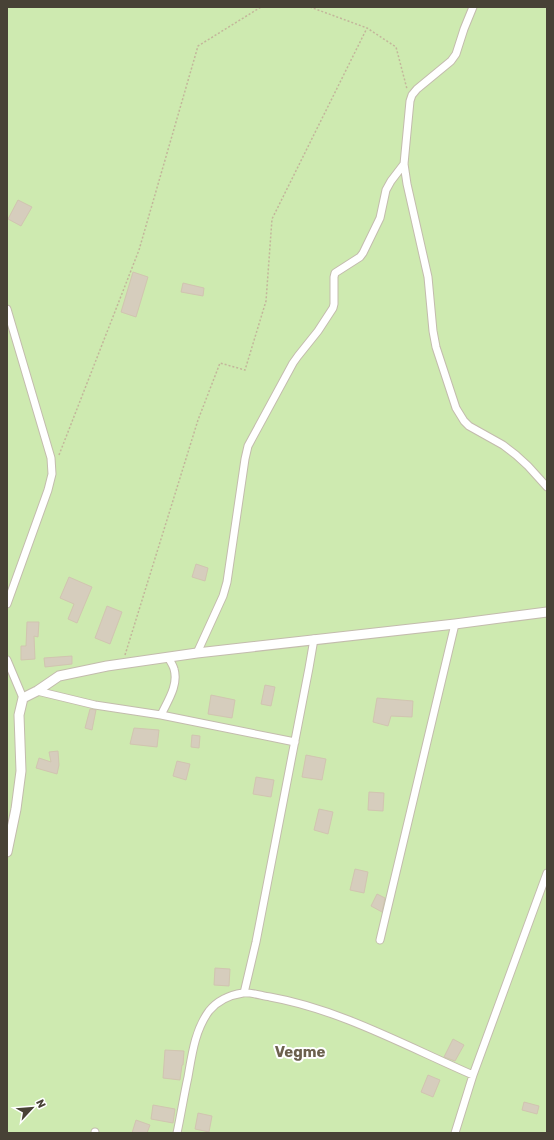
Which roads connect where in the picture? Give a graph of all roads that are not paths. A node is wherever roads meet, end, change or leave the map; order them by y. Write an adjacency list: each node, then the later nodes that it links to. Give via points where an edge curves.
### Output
1 (474, 7): 2 (street, via 456,54 412,95)
2 (404, 164): 4 (street, via 428,277 436,347 456,408 469,426 516,455); 9 (street, via 386,190 380,218 363,253 335,273 334,308 293,363 248,446 227,582)
3 (7, 309): 5 (street, via 51,458 52,474)
4 (547, 487)
5 (7, 604)
6 (547, 612): 7 (street)
7 (455, 624): 8 (street); 18 (street)
8 (314, 639): 9 (street); 15 (street)
9 (197, 654): 10 (street)
10 (168, 658): 12 (street, via 59,676); 14 (street, via 175,679)
11 (7, 660): 13 (street)
12 (37, 691): 13 (street); 14 (street, via 96,705)
13 (23, 698): 16 (street, via 19,715 21,771)
14 (161, 715): 15 (street)
15 (295, 742): 19 (street)
16 (7, 852)
17 (547, 873): 20 (street)
18 (380, 940)
19 (244, 993): 20 (street, via 308,1006 351,1021); 21 (street, via 218,1002 201,1022 195,1040)
20 (473, 1075): 22 (street)
21 (177, 1133)
22 (455, 1133)

